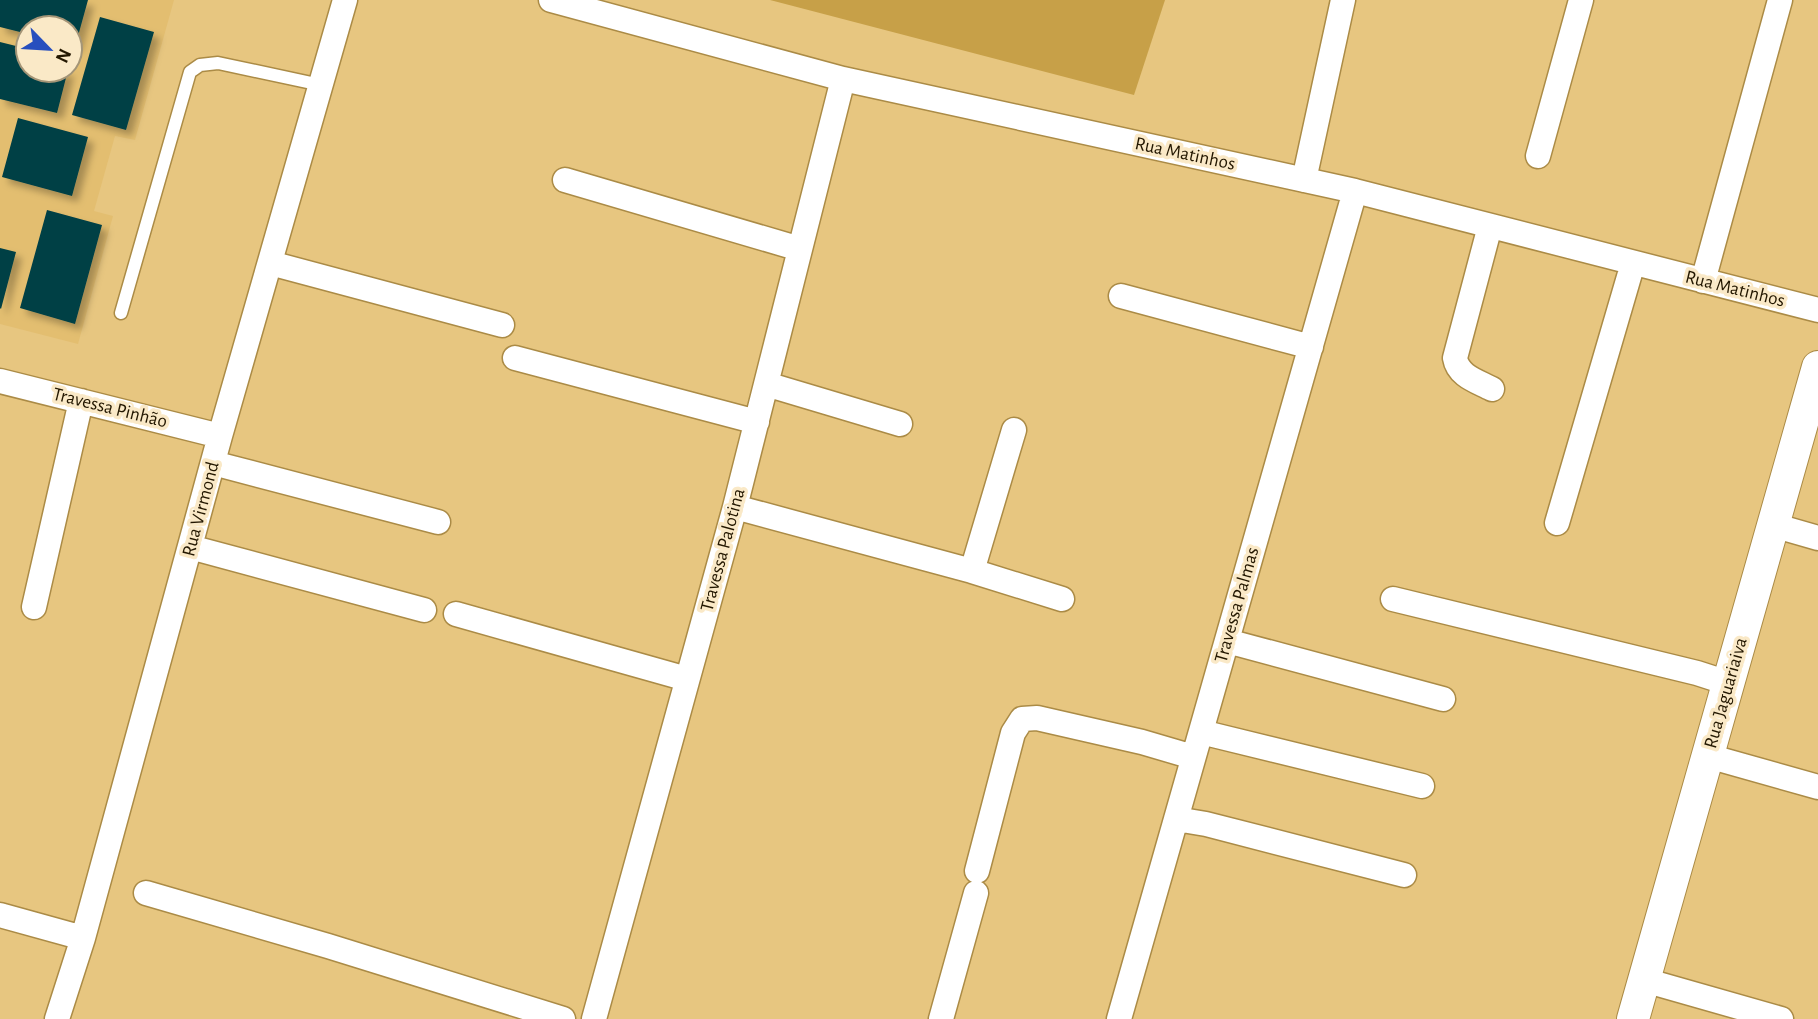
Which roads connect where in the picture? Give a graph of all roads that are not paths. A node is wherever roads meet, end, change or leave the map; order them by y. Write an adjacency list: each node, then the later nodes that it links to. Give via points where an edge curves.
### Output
1 (345, 0): 7 (street, Rua Virmond)
2 (551, 0): 6 (street, Rua Matinhos)
3 (1343, 0): 10 (street)
4 (1581, 0): 8 (street)
5 (1780, 0): 16 (street)
6 (844, 79): 10 (street, Rua Matinhos); 13 (street, Travessa Palotina)
7 (321, 85): 14 (street, Rua Virmond); 19 (lane, via 218,63 200,65 190,72)
8 (1538, 156)
9 (565, 180): 13 (street)
10 (1304, 180): 11 (street, Rua Matinhos)
11 (1356, 191): 12 (street, Rua Matinhos); 21 (street, Travessa Palmas)
12 (1490, 226): 15 (street, Rua Matinhos); 26 (street, via 1455,358 1461,372)
13 (800, 248): 25 (street, Travessa Palotina)
14 (270, 263): 20 (street); 31 (street, Rua Virmond)
15 (1633, 263): 16 (street, Rua Matinhos); 35 (street)
16 (1703, 281): 18 (street, Rua Matinhos)
17 (1121, 296): 21 (street)
18 (1818, 310)
19 (121, 313)
20 (502, 325)
21 (1311, 347): 45 (street, Travessa Palmas)
22 (515, 358): 28 (street)
23 (1818, 368): 36 (street, Rua Jaguariaiva)
24 (0, 381): 27 (street, Travessa Pinhão)
25 (766, 384): 28 (street, Travessa Palotina); 29 (street)
26 (1492, 389)
27 (81, 401): 31 (street, Travessa Pinhão); 42 (street)
28 (757, 422): 33 (street, Travessa Palotina)
29 (900, 424)
30 (1014, 430): 39 (street)
31 (220, 436): 32 (street, Rua Virmond)
32 (213, 463): 34 (street); 38 (street, Rua Virmond)
33 (735, 507): 39 (street); 46 (street, Travessa Palotina)
34 (438, 522)
35 (1557, 523)
36 (1773, 525): 37 (street); 47 (street, Rua Jaguariaiva)
37 (1818, 538)
38 (190, 547): 43 (street); 58 (street, Rua Virmond)
39 (972, 571): 40 (street)
40 (1062, 599)
41 (1393, 599): 47 (street)
42 (34, 607)
43 (424, 610)
44 (456, 614): 46 (street)
45 (1227, 641): 48 (street); 49 (street, Travessa Palmas)
46 (687, 679): 62 (street, Travessa Palotina)
47 (1728, 683): 50 (street, Rua Jaguariaiva)
48 (1443, 699)
49 (1201, 732): 51 (street, Travessa Palmas); 52 (street)
50 (1708, 756): 53 (street); 59 (street, Rua Jaguariaiva)
51 (1193, 757): 54 (street, Travessa Palmas); 63 (street, via 1037,718 1022,719 1013,733)
52 (1422, 786)
53 (1818, 787)
54 (1176, 819): 55 (street); 64 (street, Travessa Palmas)
55 (1404, 875)
56 (146, 893): 61 (street)
57 (0, 915): 58 (street)
58 (83, 937): 60 (street, Rua Virmond)
59 (1644, 980): 65 (street, Rua Jaguariaiva); 66 (street)
60 (57, 1019)
61 (563, 1019)
62 (594, 1019)
63 (941, 1019)
64 (1119, 1019)
65 (1633, 1019)
66 (1781, 1019)

